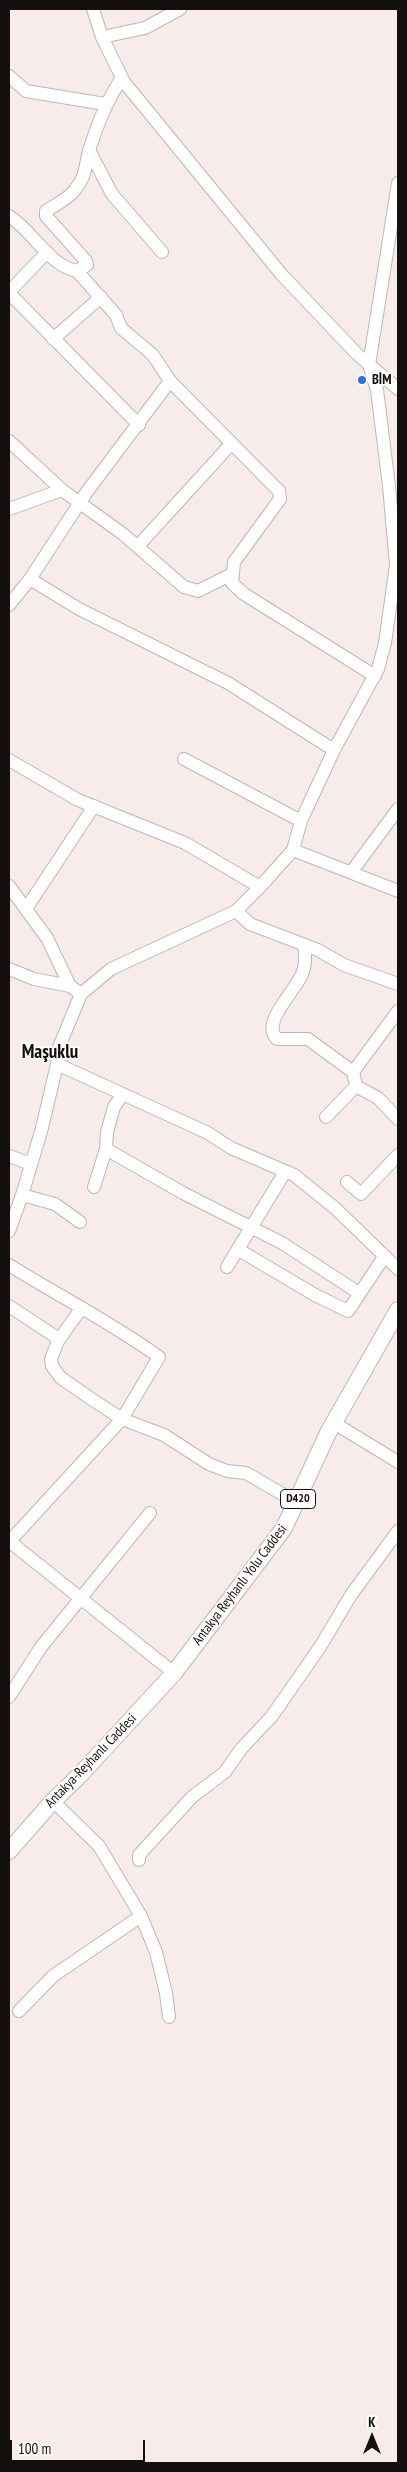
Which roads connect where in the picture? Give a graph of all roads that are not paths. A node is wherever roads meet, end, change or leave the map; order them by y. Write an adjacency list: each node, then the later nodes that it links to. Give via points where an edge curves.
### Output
1 (93, 9): 3 (street)
2 (180, 9): 3 (street, via 145,28)
3 (102, 37): 5 (street)
4 (9, 76): 6 (street, via 26,91)
5 (122, 78): 6 (street); 16 (street, via 282,275)
6 (105, 104): 7 (street)
7 (89, 150): 11 (street, via 112,194); 12 (street, via 88,165 73,192 46,211 46,216 86,261 86,265)
8 (398, 184): 16 (street)
9 (9, 216): 10 (street)
10 (47, 252): 12 (street, via 68,269); 13 (street)
11 (162, 252)
12 (77, 271): 14 (street)
13 (9, 293): 15 (street)
14 (101, 297): 15 (street); 17 (street, via 116,315 121,328 153,355)
15 (53, 340): 20 (street)
16 (369, 365): 18 (street)
17 (170, 381): 20 (street); 22 (street)
18 (380, 381): 19 (street); 27 (street)
19 (398, 389)
20 (139, 425): 24 (street)
21 (9, 441): 23 (street)
22 (231, 444): 26 (street); 28 (street, via 279,491 280,499 234,562)
23 (62, 490): 24 (street); 25 (street)
24 (80, 504): 26 (street); 29 (street)
25 (9, 509)
26 (138, 546): 28 (street, via 184,587 198,591)
27 (397, 565): 31 (street, via 385,643)
28 (232, 574): 31 (street, via 232,583 244,594)
29 (30, 579): 30 (street); 32 (street, via 103,622 228,683)
30 (9, 605)
31 (375, 676): 32 (street)
32 (334, 750): 37 (street)
33 (184, 759): 37 (street)
34 (9, 760): 35 (street)
35 (94, 806): 41 (street, via 185,843); 43 (street)
36 (398, 809): 39 (street)
37 (301, 821): 38 (street)
38 (293, 850): 39 (street); 41 (street)
39 (352, 872): 42 (street)
40 (9, 886): 43 (street)
41 (260, 887): 44 (street)
42 (398, 891)
43 (26, 909): 48 (street, via 47,938)
44 (236, 911): 45 (street, via 250,924); 49 (street, via 111,969)
45 (304, 945): 47 (street, via 344,965); 52 (street, via 304,970 288,1000 273,1019 272,1034 278,1039 308,1040)
46 (9, 969): 48 (street, via 34,979)
47 (398, 984)
48 (70, 986): 49 (street)
49 (81, 994): 51 (street, via 58,1048)
50 (398, 1011): 52 (street)
51 (57, 1064): 54 (street); 60 (street)
52 (353, 1072): 53 (street)
53 (356, 1086): 55 (street); 56 (street, via 378,1098)
54 (122, 1094): 57 (street, via 114,1107); 61 (street)
55 (326, 1117)
56 (398, 1119)
57 (106, 1149): 63 (street); 66 (street, via 183,1193)
58 (398, 1155): 62 (street, via 361,1194)
59 (9, 1156): 60 (street)
60 (31, 1164): 64 (street)
61 (285, 1172): 66 (street); 69 (street, via 294,1175 335,1208)
62 (347, 1182)
63 (94, 1187)
64 (22, 1196): 65 (street, via 56,1204); 67 (street)
65 (80, 1222)
66 (251, 1226): 68 (street); 73 (street)
67 (9, 1232)
68 (239, 1250): 71 (street); 73 (street, via 348,1311)
69 (384, 1257): 72 (street); 73 (street)
70 (9, 1265): 75 (street)
71 (227, 1267)
72 (398, 1269)
73 (359, 1293)
74 (9, 1306): 77 (street)
75 (81, 1309): 77 (street); 78 (street, via 121,1330 159,1357)
76 (398, 1310): 79 (main road, Antakya Reyhanlı Yolu Caddesi / D420)
77 (58, 1341): 78 (street, via 52,1366 61,1378)
78 (122, 1419): 81 (street, via 164,1435 227,1472 246,1473 264,1481); 84 (street)
79 (334, 1423): 80 (street); 81 (main road, Antakya Reyhanlı Yolu Caddesi / D420)
80 (398, 1462)
81 (296, 1502): 86 (main road, Antakya Reyhanlı Yolu Caddesi / D420, via 284,1528)
82 (150, 1512): 85 (street)
83 (398, 1531): 90 (street, via 351,1595 272,1716 241,1748 225,1772 192,1797 139,1856)
84 (10, 1543): 85 (street)
85 (81, 1597): 86 (street); 87 (street)
86 (174, 1673): 88 (main road, Antakya-Reyhanlı Caddesi / D420)
87 (9, 1697)
88 (53, 1801): 89 (main road, Antakya-Reyhanlı Caddesi / D420); 91 (street, via 99,1846)
89 (9, 1851)
90 (139, 1860)
91 (141, 1916): 92 (street, via 52,1976); 93 (street, via 156,1952)
92 (19, 2011)
93 (168, 2017)

